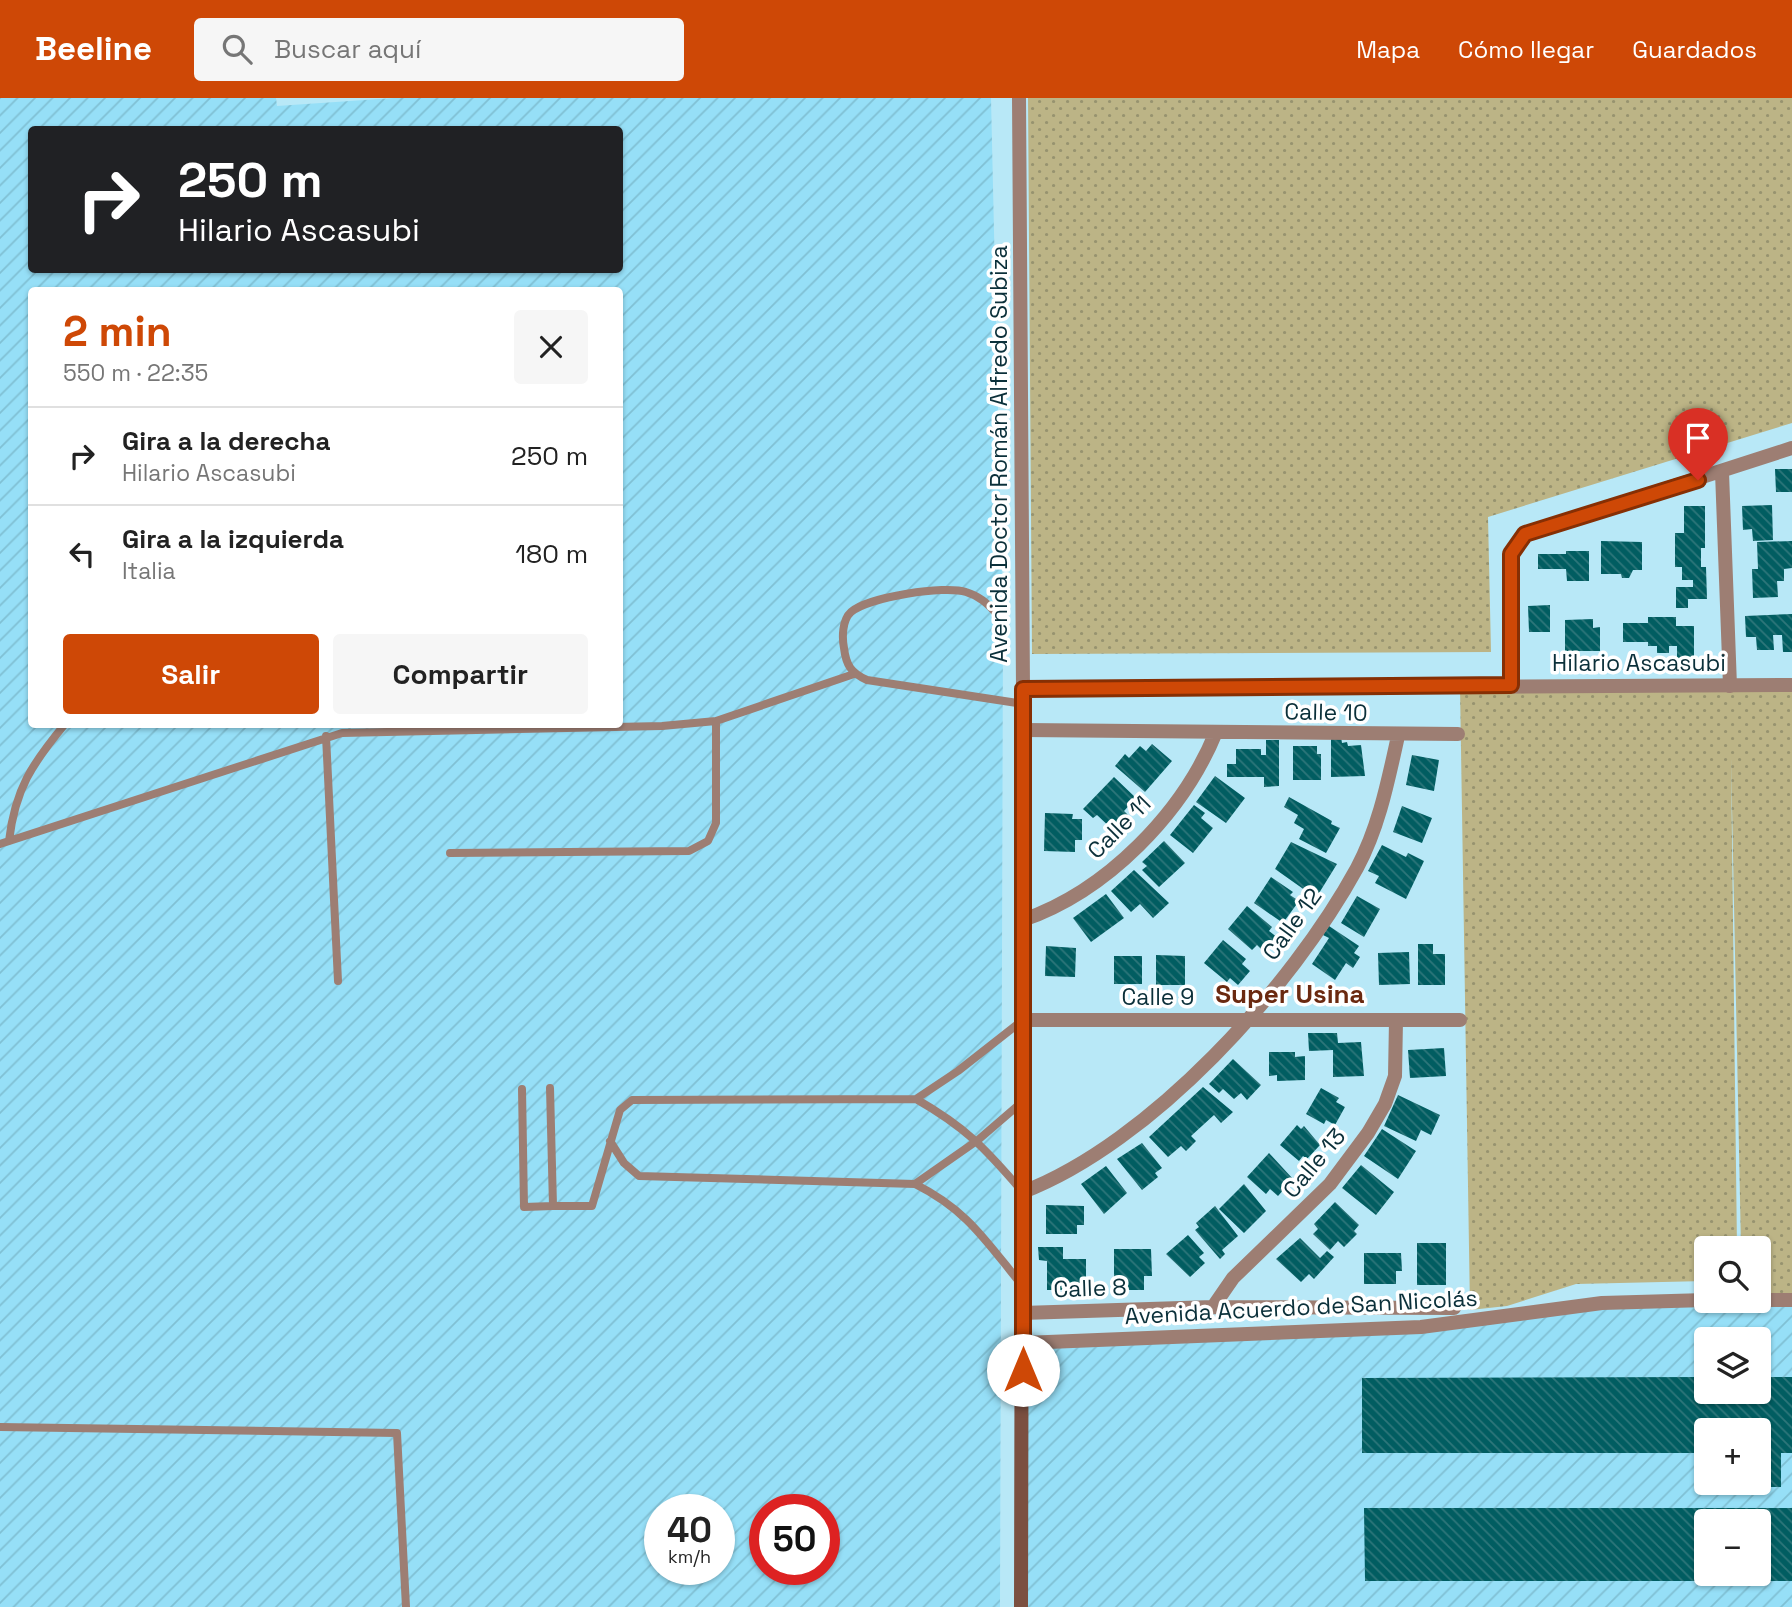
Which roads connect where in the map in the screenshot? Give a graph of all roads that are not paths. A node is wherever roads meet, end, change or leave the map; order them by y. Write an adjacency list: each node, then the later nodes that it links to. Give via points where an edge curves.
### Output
1 (1019, 98): 9 (street, Avenida Doctor Román Alfredo Subiza)
2 (1792, 448): 3 (street)
3 (1722, 472): 6 (street, via 1525,534 1517,542 1511,554); 8 (street)
4 (996, 613): 5 (lane, via 983,599 963,590 898,594 866,604 849,613 842,640)
5 (854, 674): 9 (lane, via 867,680); 10 (lane)
6 (1511, 685): 8 (street, Hilario Ascasubi); 9 (street, Hilario Ascasubi)
7 (1792, 685): 8 (street, Hilario Ascasubi)
8 (1730, 686)
9 (1023, 697): 14 (main road, Avenida Doctor Román Alfredo Subiza)
10 (716, 721): 11 (lane); 20 (lane, via 716,823 708,841 690,850)
11 (623, 727)
12 (62, 728): 19 (lane, via 22,783)
13 (571, 728): 17 (lane)
14 (1024, 730): 15 (street, Calle 10); 21 (main road, Avenida Doctor Román Alfredo Subiza)
15 (1216, 732): 18 (street, Calle 10); 21 (street, Calle 11, via 1194,776 1135,847 1065,904)
16 (1458, 734): 18 (street, Calle 10)
17 (326, 736): 19 (lane); 22 (lane)
18 (1398, 736): 24 (street, Calle 12, via 1376,823 1358,866 1333,908)
19 (4, 842)
20 (450, 853)
21 (1023, 920): 23 (main road, Avenida Doctor Román Alfredo Subiza)
22 (338, 981)
23 (1023, 1020): 24 (street, Calle 9); 29 (lane); 30 (main road, Avenida Doctor Román Alfredo Subiza)
24 (1245, 1020): 25 (street, Calle 9); 34 (street, Calle 12, via 1156,1109 1103,1151)
25 (1396, 1020): 26 (street, Calle 9); 40 (street, Calle 13, via 1395,1076 1368,1133 1330,1184 1233,1278)
26 (1460, 1020)
27 (550, 1088): 35 (lane)
28 (522, 1089): 35 (lane, via 524,1207)
29 (916, 1098): 31 (lane); 32 (lane, via 632,1100 620,1110)
30 (1023, 1102): 31 (lane); 34 (main road, Avenida Doctor Román Alfredo Subiza)
31 (978, 1140): 33 (lane); 34 (lane)
32 (610, 1141): 33 (lane, via 639,1176); 35 (lane, via 592,1206)
33 (915, 1184): 36 (lane, via 947,1200 973,1224)
34 (1023, 1192): 36 (main road, Avenida Doctor Román Alfredo Subiza)
35 (553, 1206)
36 (1022, 1286): 42 (main road, Avenida Doctor Román Alfredo Subiza)
37 (1694, 1300): 43 (street, Avenida Acuerdo de San Nicolás, via 1602,1303 1421,1327)
38 (1771, 1300): 39 (street)
39 (1792, 1300)
40 (1213, 1307): 41 (street, Calle 8); 42 (street, Calle 8)
41 (1454, 1308)
42 (1022, 1313): 43 (main road, Avenida Doctor Román Alfredo Subiza)
43 (1023, 1343): 46 (main road, Avenida Doctor Román Alfredo Subiza)
44 (0, 1427): 45 (lane, via 397,1433)
45 (406, 1607)
46 (1021, 1607)

